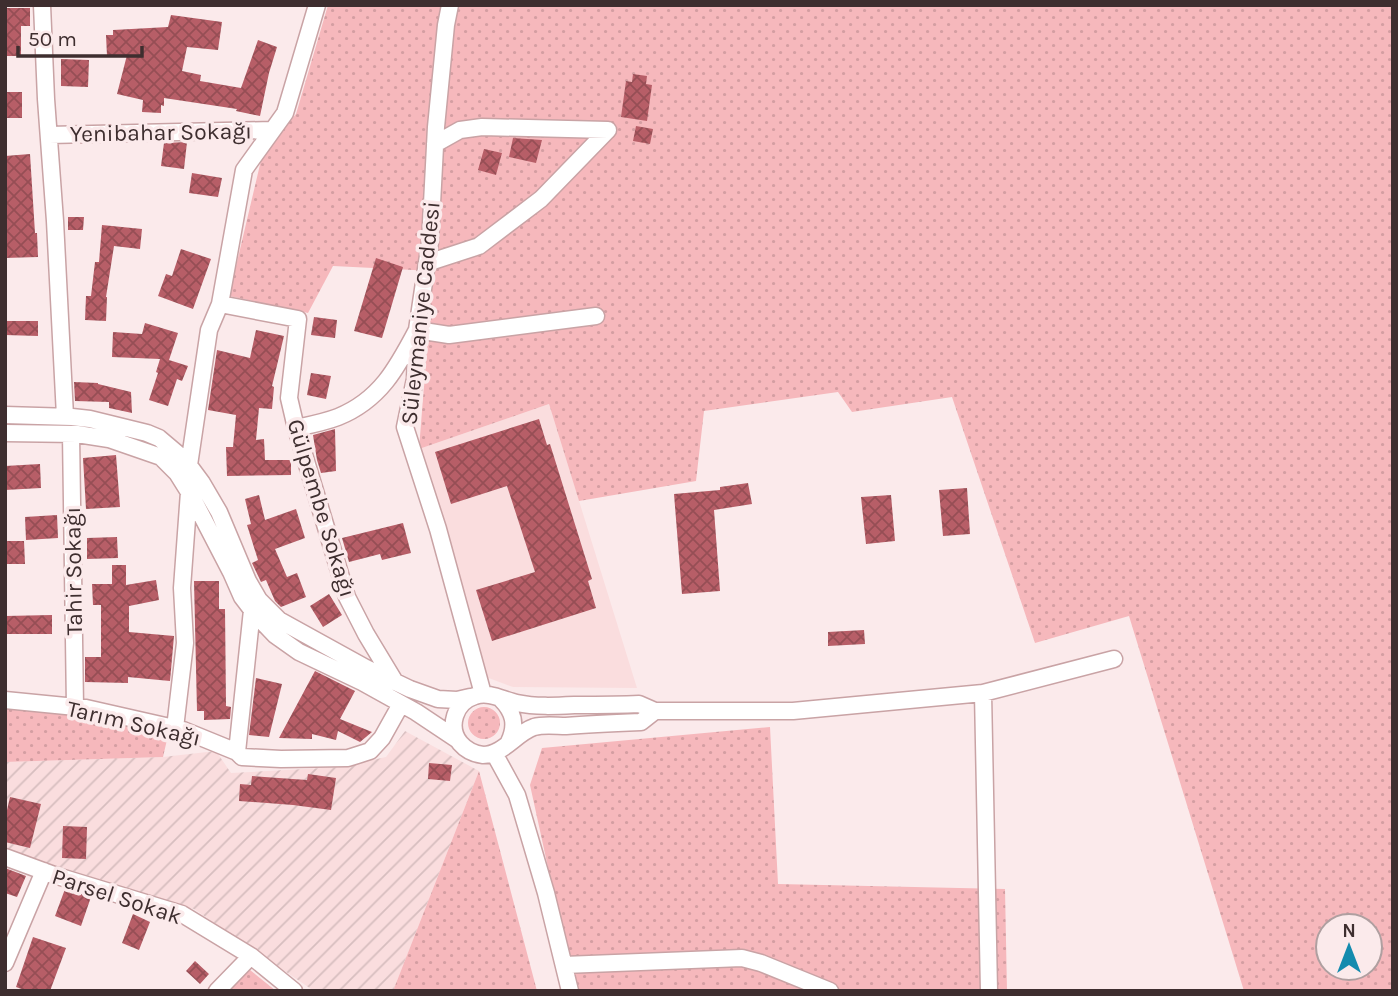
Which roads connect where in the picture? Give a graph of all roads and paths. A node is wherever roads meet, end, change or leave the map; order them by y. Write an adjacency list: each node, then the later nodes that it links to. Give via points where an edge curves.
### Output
1 (42, 5): 5 (street)
2 (317, 5): 4 (street, via 285,113)
3 (450, 5): 6 (street, Süleymaniye Caddesi)
4 (272, 130): 5 (street, Yenibahar Sokağı); 8 (street, via 244,170)
5 (49, 135): 12 (street)
6 (435, 144): 7 (street, Süleymaniye Caddesi); 7 (street, via 460,130 482,127 608,130 541,199 479,246)
7 (427, 263): 10 (street, Süleymaniye Caddesi)
8 (220, 304): 13 (street, Gülpembe Sokağı, via 298,319 289,398); 16 (street, via 209,330)
9 (596, 316): 10 (street, via 449,335)
10 (417, 330): 13 (street, via 382,387 361,406); 22 (street, Süleymaniye Caddesi, via 415,379 405,427 438,529)
11 (5, 415): 12 (street)
12 (65, 416): 16 (street, via 106,422 159,438)
13 (296, 428): 20 (street, Gülpembe Sokağı, via 347,597)
14 (5, 433): 15 (street)
15 (71, 434): 17 (street, via 109,439 161,457); 26 (street, Tahir Sokağı)
16 (189, 465): 17 (street); 20 (street, via 219,512 248,581 270,613)
17 (189, 492): 18 (street); 28 (street, via 182,588 185,643)
18 (252, 610): 25 (street, via 299,652); 31 (street)
19 (1114, 659): 21 (street)
20 (395, 682): 22 (street, via 438,699)
21 (983, 694): 27 (street, via 793,710); 42 (street)
22 (478, 695): 23 (street); 29 (street, via 457,710 454,731)
23 (501, 699): 27 (street, via 533,706 639,705); 30 (street, via 513,714)
24 (5, 700): 26 (street, Tarım Sokağı)
25 (401, 704): 29 (street); 31 (street, Tarım Sokağı, via 370,751 348,758 281,760 242,757)
26 (75, 707): 28 (street, Tarım Sokağı)
27 (655, 711): 30 (street, via 641,722 535,727)
28 (175, 728): 31 (street, Tarım Sokağı)
29 (458, 740): 32 (street, via 474,753)
30 (509, 742): 32 (street)
31 (236, 752)
32 (494, 753): 37 (street, via 517,795)
33 (5, 857): 34 (street, Parsel Sokak)
34 (44, 871): 35 (street, Parsel Sokak, via 182,914); 36 (street)
35 (251, 956): 38 (street); 39 (street, Parsel Sokak)
36 (5, 963)
37 (564, 965): 40 (street); 41 (street, via 742,958)
38 (217, 991)
39 (293, 991)
40 (570, 991)
41 (830, 991)
42 (989, 991)

